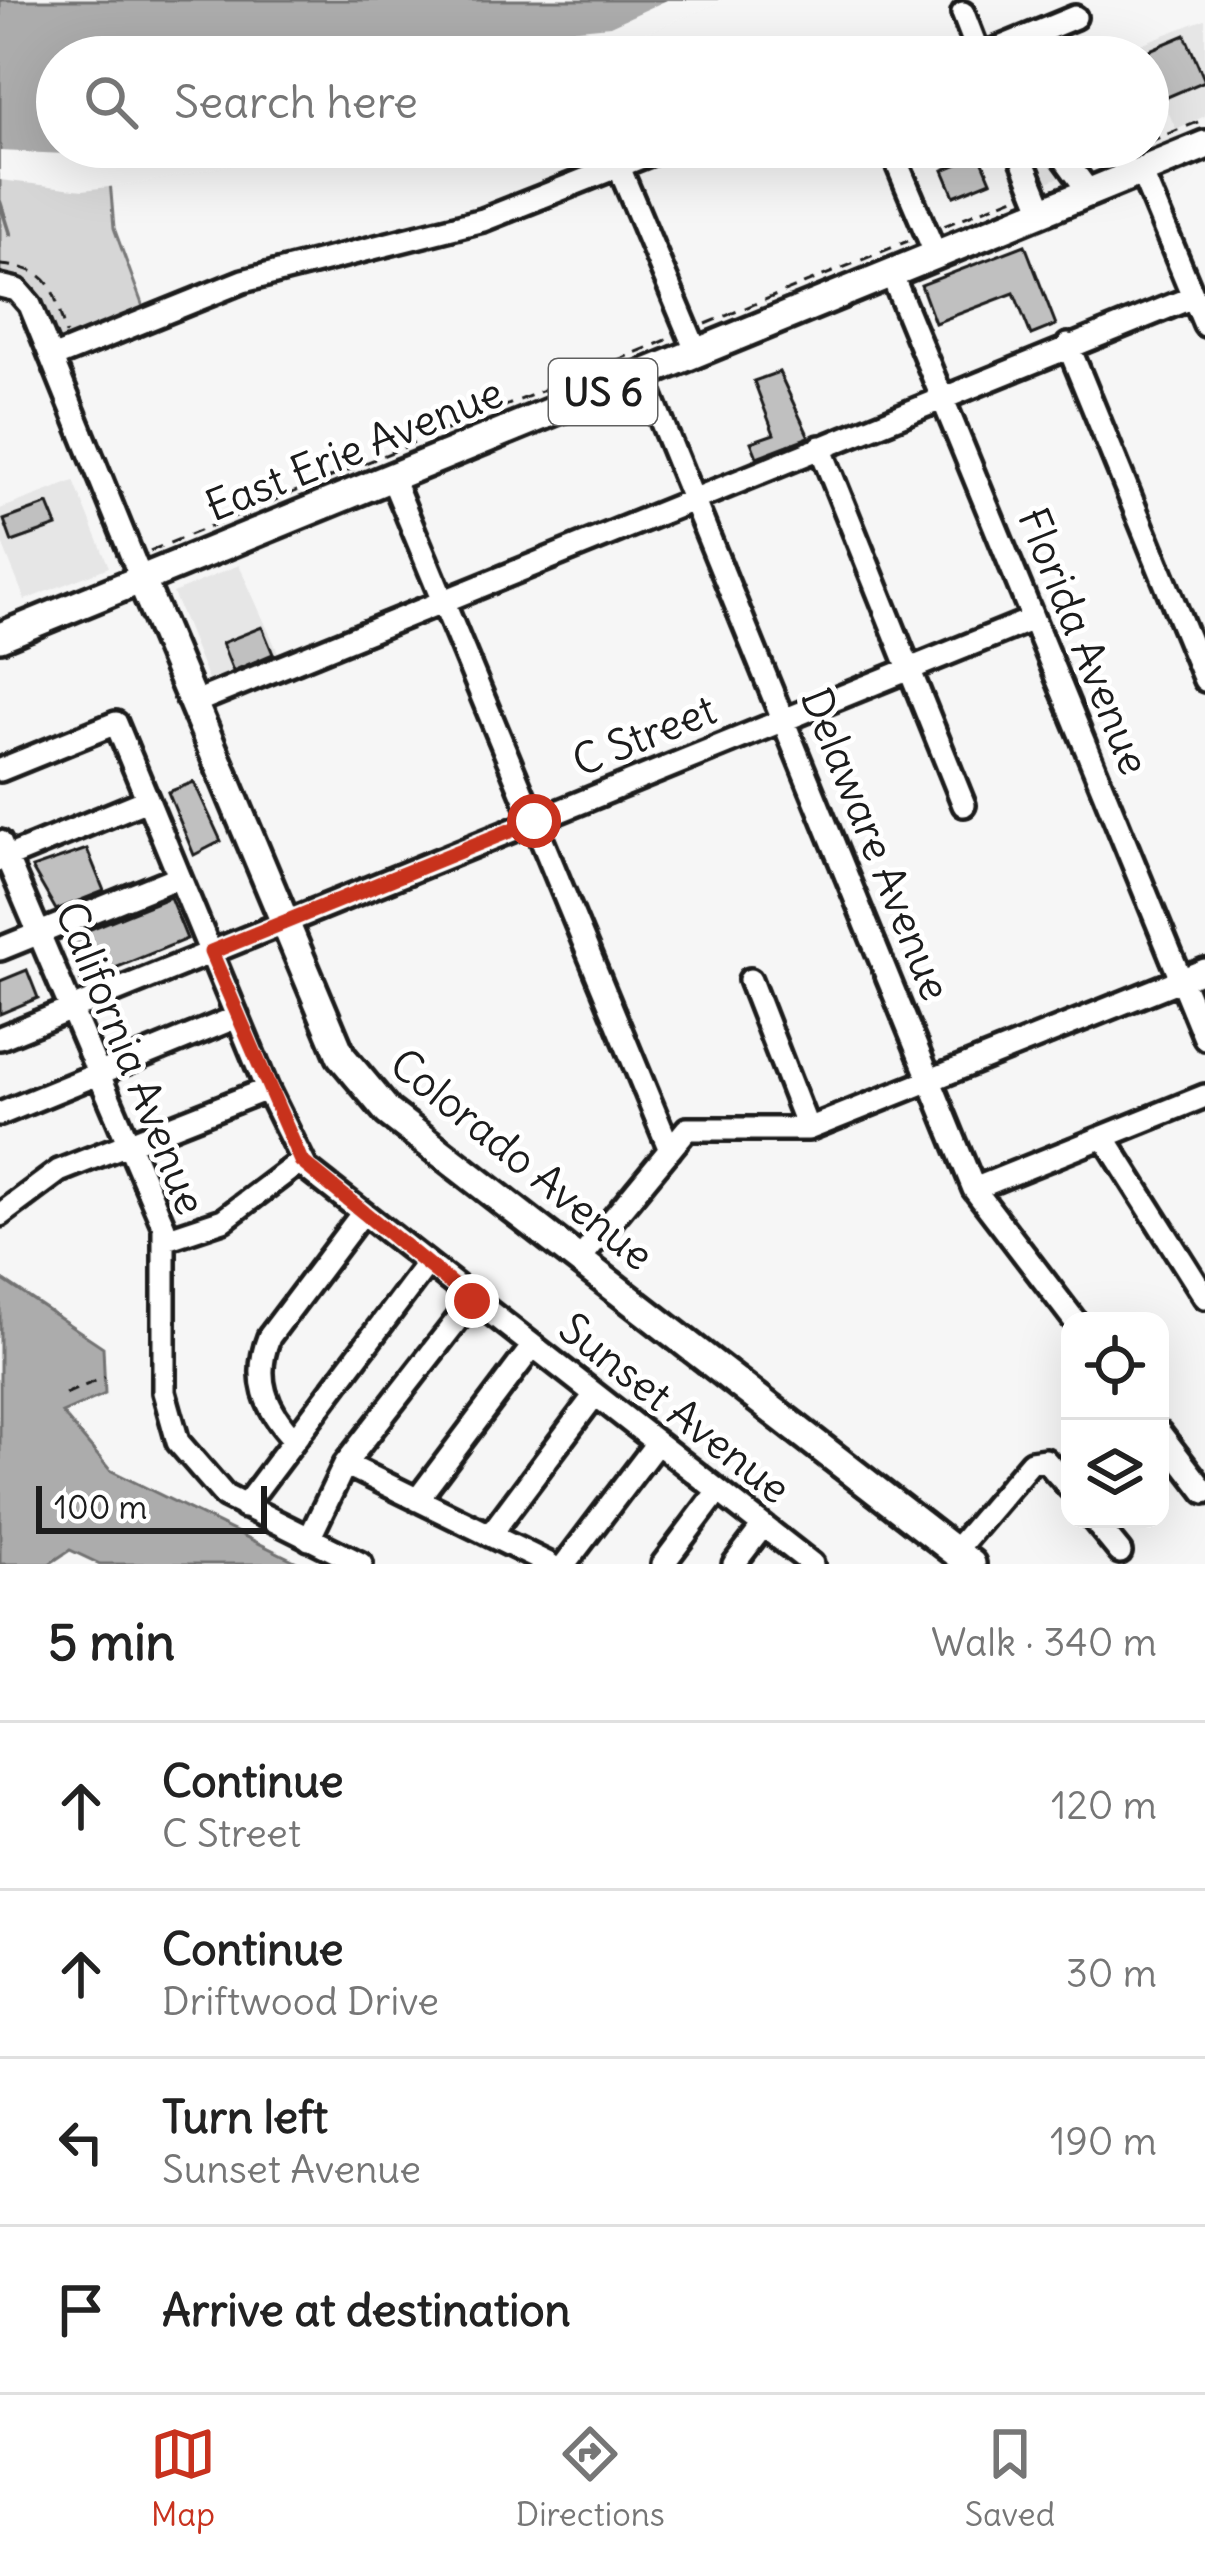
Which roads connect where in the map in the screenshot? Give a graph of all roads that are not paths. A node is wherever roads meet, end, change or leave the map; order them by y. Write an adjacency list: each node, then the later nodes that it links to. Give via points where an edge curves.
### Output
1 (962, 13): 3 (street)
2 (1075, 17): 4 (street)
3 (971, 36)
4 (1030, 36)
5 (1205, 145): 6 (main road, East Erie Avenue / US 6)
6 (1169, 160)
7 (615, 168): 23 (street, via 483,220 242,281)
8 (621, 168): 21 (street)
9 (899, 168): 17 (street)
10 (1026, 168): 16 (street)
11 (1072, 168): 15 (street)
12 (1130, 168): 14 (street)
13 (1149, 168): 14 (main road, East Erie Avenue / US 6)
14 (1134, 174): 15 (main road, East Erie Avenue / US 6); 20 (street)
15 (1089, 192): 16 (main road, East Erie Avenue / US 6)
16 (1039, 200): 17 (main road, East Erie Avenue / US 6)
17 (931, 244): 18 (main road, East Erie Avenue / US 6)
18 (891, 273): 21 (main road, East Erie Avenue / US 6); 25 (street, Florida Avenue)
19 (10, 289): 23 (street, Colorado Avenue)
20 (1201, 310): 22 (street)
21 (692, 342): 24 (main road, East Erie Avenue / US 6)
22 (1068, 345): 25 (street); 34 (street)
23 (52, 358): 29 (street, Colorado Avenue)
24 (643, 376): 27 (main road, East Erie Avenue / US 6); 28 (street, Delaware Avenue)
25 (942, 396): 26 (street); 31 (street, Florida Avenue)
26 (820, 446): 28 (street); 33 (street)
27 (392, 478): 29 (main road, East Erie Avenue / US 6); 30 (street)
28 (692, 500): 30 (street); 36 (street, Delaware Avenue)
29 (138, 569): 32 (main road, East Erie Avenue / US 6); 35 (main road, Colorado Avenue)
30 (444, 601): 35 (street); 40 (street)
31 (1033, 619): 33 (street, C Street); 48 (street, Florida Avenue)
32 (0, 637)
33 (909, 670): 36 (street, C Street); 39 (street)
34 (1205, 680)
35 (193, 703): 43 (main road, Colorado Avenue)
36 (784, 721): 40 (street, C Street); 55 (street, Delaware Avenue)
37 (0, 770): 38 (street, Sunset Avenue, via 116,723)
38 (147, 800): 41 (street); 42 (street, Sunset Avenue)
39 (964, 805)
40 (534, 821): 43 (street, C Street); 62 (street)
41 (2, 853): 44 (street, California Avenue)
42 (178, 877): 44 (street); 46 (street, Sunset Avenue)
43 (284, 922): 46 (street, C Street); 68 (main road, Colorado Avenue, via 341,1056 367,1093)
44 (38, 934): 45 (street); 50 (street, California Avenue)
45 (0, 949)
46 (211, 952): 50 (street, C Street); 51 (street, Sunset Avenue)
47 (1205, 970): 48 (street)
48 (1182, 979): 53 (street, Florida Avenue); 55 (street)
49 (749, 980): 59 (street)
50 (70, 1010): 52 (street, C Street); 54 (street, California Avenue)
51 (237, 1017): 54 (street); 56 (street, Sunset Avenue)
52 (0, 1038)
53 (1205, 1038)
54 (96, 1075): 58 (street); 61 (street, California Avenue)
55 (930, 1080): 59 (street); 64 (street, Delaware Avenue)
56 (267, 1089): 61 (street); 63 (street, Sunset Avenue)
57 (1205, 1096): 60 (street)
58 (0, 1114)
59 (808, 1129): 62 (street, via 687,1129)
60 (1104, 1137): 64 (street); 70 (street)
61 (125, 1145): 65 (street, via 58,1171); 67 (street, California Avenue)
62 (670, 1150): 68 (street)
63 (301, 1161): 66 (street, Sunset Avenue); 67 (street, via 223,1220)
64 (974, 1189): 72 (street, Delaware Avenue)
65 (1, 1215)
66 (361, 1216): 69 (street, Sunset Avenue); 75 (street, via 263,1353 266,1402)
67 (166, 1239): 83 (street, California Avenue, via 169,1419 198,1470)
68 (579, 1260): 89 (main road, Colorado Avenue)
69 (426, 1265): 71 (street, Sunset Avenue); 75 (street)
70 (1205, 1297)
71 (472, 1301): 73 (street, Sunset Avenue); 78 (street)
72 (1068, 1312)
73 (532, 1347): 74 (street, Sunset Avenue); 82 (street)
74 (594, 1396): 76 (street, Sunset Avenue); 86 (street)
75 (294, 1439): 83 (street)
76 (657, 1443): 80 (street, Sunset Avenue); 92 (street)
77 (1169, 1445): 81 (street)
78 (345, 1463): 82 (street); 87 (street)
79 (1061, 1478): 89 (street, via 1045,1460 1031,1462)
80 (718, 1491): 84 (street, Sunset Avenue); 93 (street)
81 (1205, 1492)
82 (417, 1500): 86 (street)
83 (244, 1507): 87 (street, California Avenue)
84 (763, 1526): 94 (street); 95 (street, Sunset Avenue)
85 (1101, 1528): 88 (street)
86 (490, 1535): 91 (street)
87 (310, 1539): 90 (street, California Avenue)
88 (1120, 1552)
89 (963, 1558)
90 (361, 1564)
91 (549, 1564)
92 (565, 1564)
93 (663, 1564)
94 (734, 1564)
95 (812, 1564)

